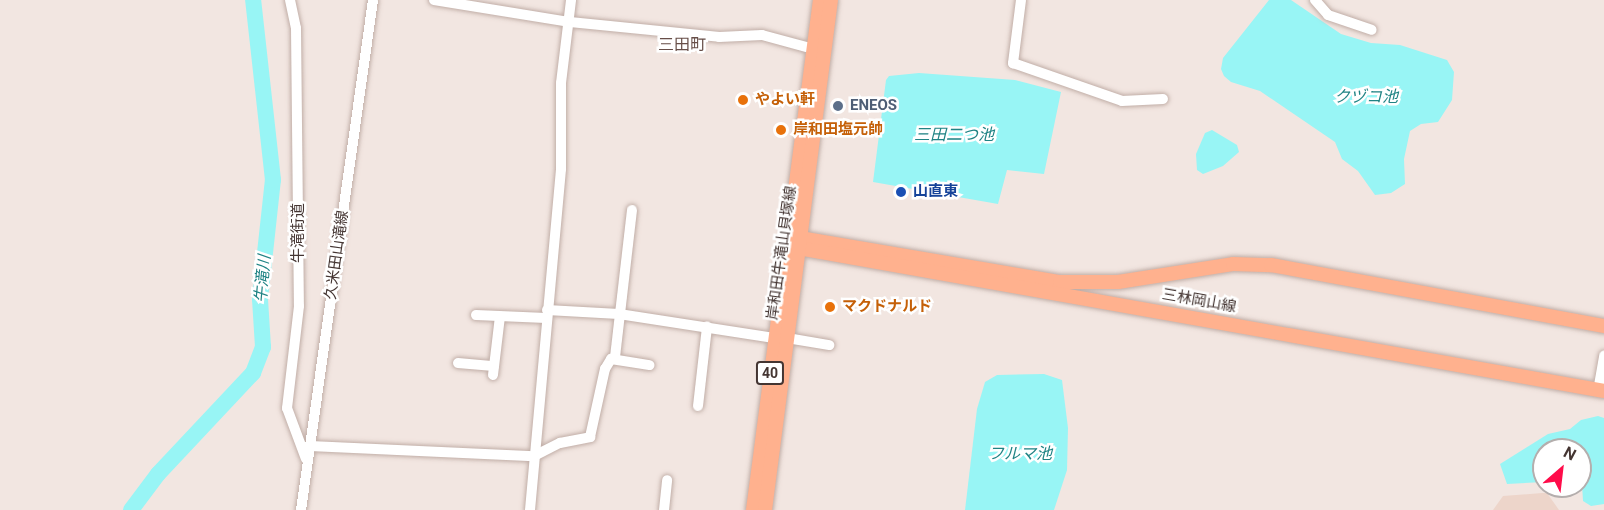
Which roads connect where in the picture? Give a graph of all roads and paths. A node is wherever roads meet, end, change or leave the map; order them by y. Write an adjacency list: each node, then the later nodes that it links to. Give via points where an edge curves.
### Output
1 (290, 0): 31 (street, 牛滝街道, via 296,28 299,306 287,408)
2 (373, 0): 29 (street, 久米田山滝線)
3 (434, 0): 9 (street)
4 (571, 0): 9 (street)
5 (820, 0): 11 (main road, 岸和田牛滝山貝塚線 / 40)
6 (831, 0): 14 (main road, 岸和田牛滝山貝塚線 / 40)
7 (1021, 0): 12 (street, via 1013,63 1122,101)
8 (1315, 0): 10 (street, via 1328,15)
9 (570, 22): 11 (street, via 719,37 762,35); 15 (street, via 561,83 561,169)
10 (1372, 30)
11 (814, 49): 14 (main road, 岸和田牛滝山貝塚線 / 40)
12 (1163, 99)
13 (632, 210): 16 (street)
14 (794, 242): 19 (main road, 三林岡山線, via 1060,282 1118,282 1221,265 1271,265); 21 (main road, 岸和田牛滝山貝塚線 / 40); 27 (main road, 三林岡山線)
15 (547, 314): 16 (street); 18 (street); 30 (street)
16 (619, 314): 20 (street); 24 (street)
17 (476, 315): 18 (street)
18 (500, 316): 25 (street, via 493,370)
19 (1604, 326)
20 (707, 327): 21 (street); 28 (street)
21 (781, 338): 22 (street); 36 (main road, 岸和田牛滝山貝塚線 / 40); 37 (main road, 岸和田牛滝山貝塚線 / 40)
22 (829, 345)
23 (1604, 356): 27 (street)
24 (615, 357): 26 (street); 30 (street, via 605,369 590,437 560,443)
25 (458, 363)
26 (650, 365)
27 (1601, 391)
28 (699, 406)
29 (310, 446): 30 (street); 31 (street, 久米田山滝線)
30 (534, 456): 34 (street)
31 (308, 462): 33 (street, 久米田山滝線)
32 (667, 480): 35 (street)
33 (301, 510)
34 (530, 510)
35 (664, 510)
36 (753, 510)
37 (765, 510)

